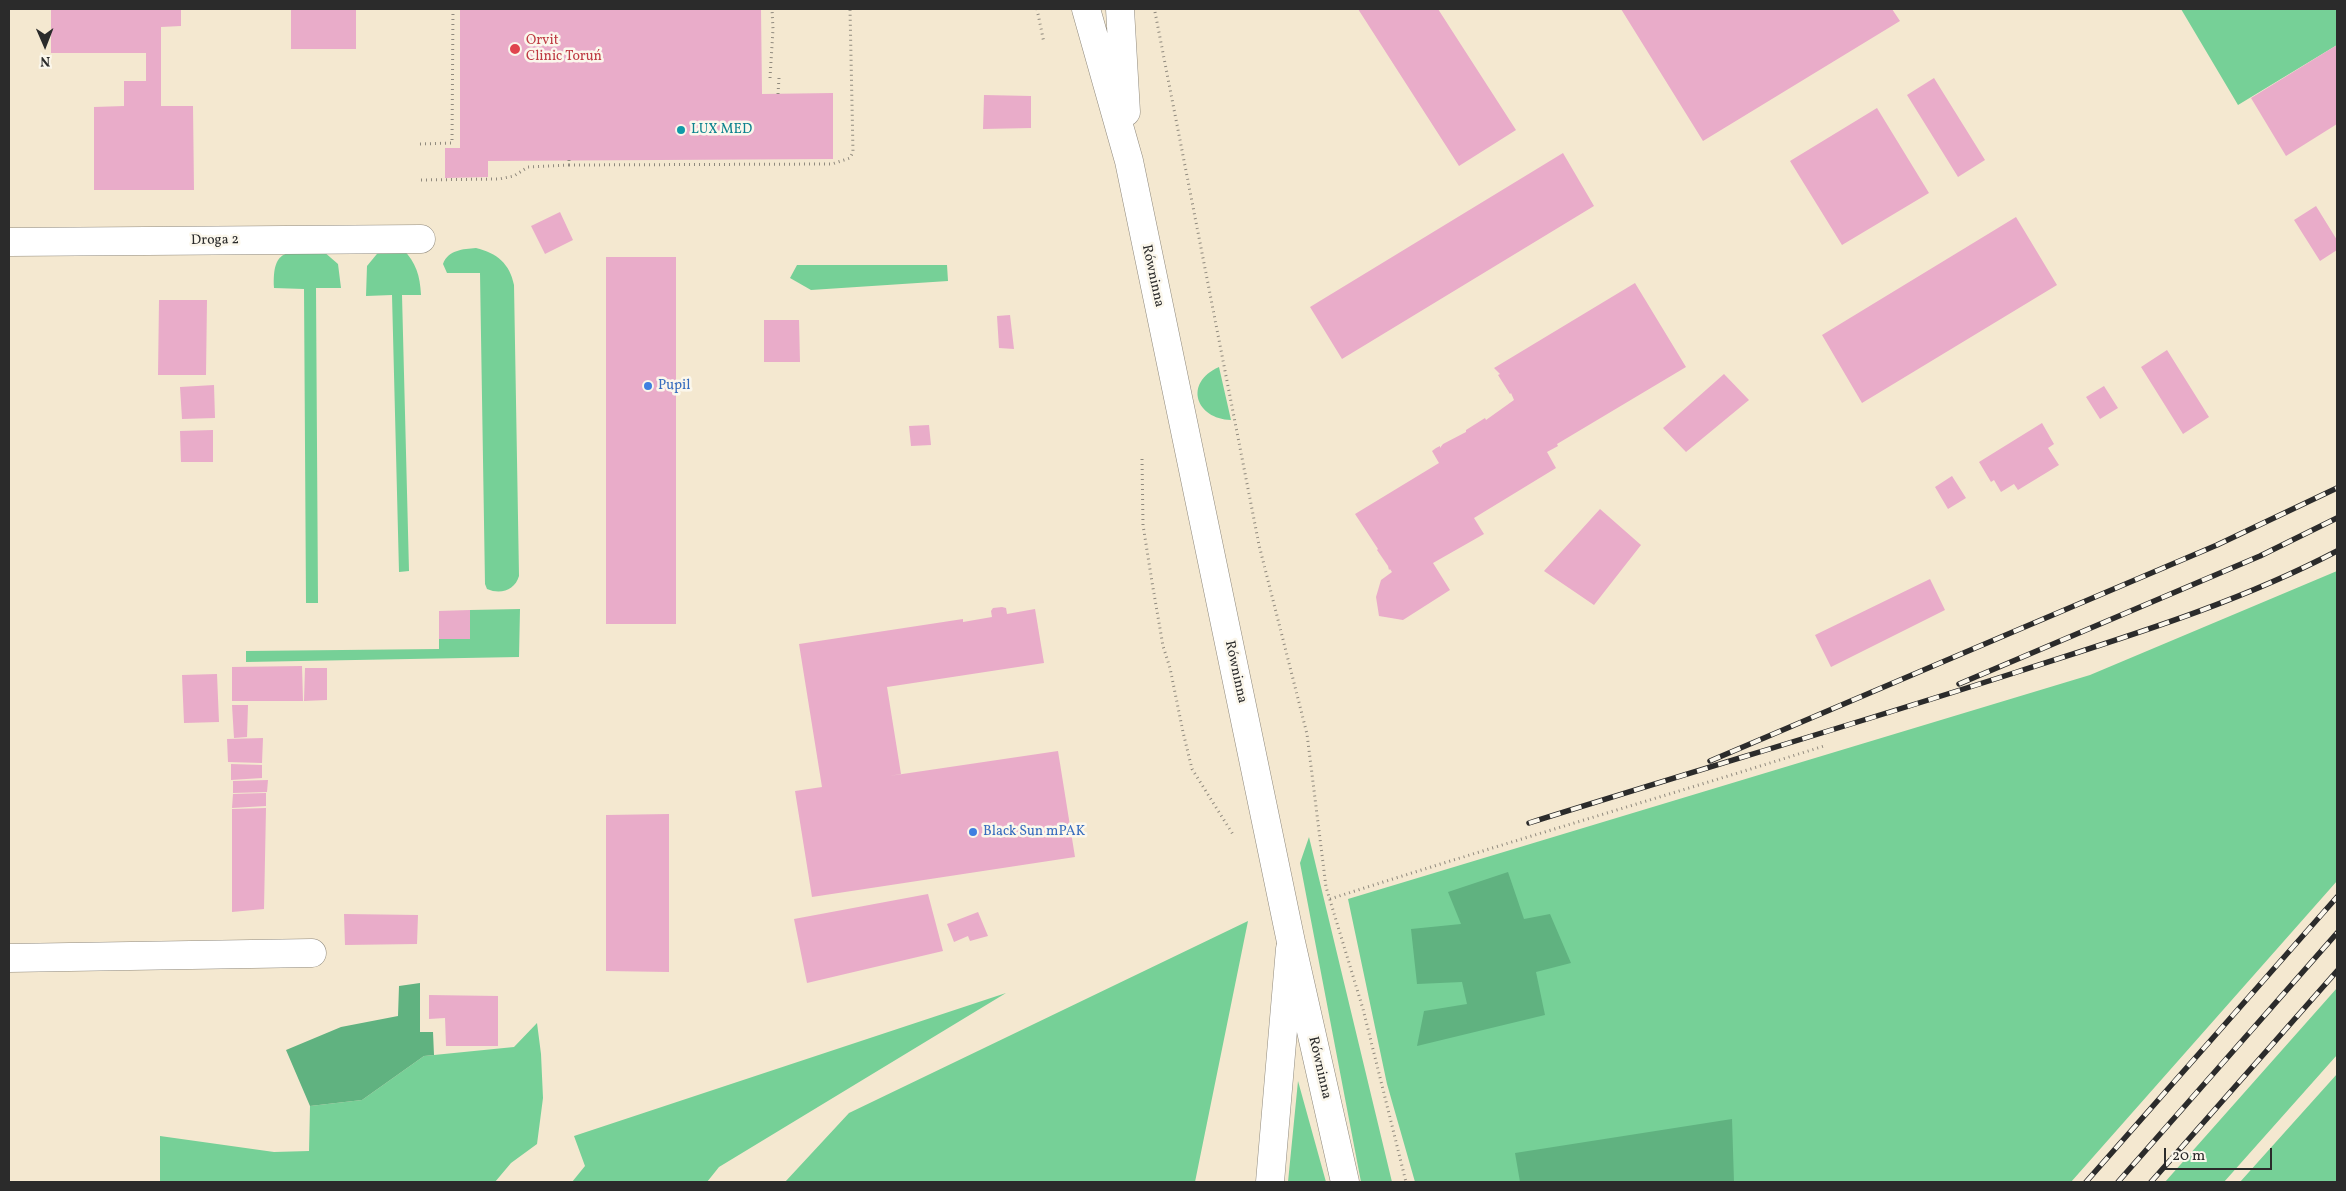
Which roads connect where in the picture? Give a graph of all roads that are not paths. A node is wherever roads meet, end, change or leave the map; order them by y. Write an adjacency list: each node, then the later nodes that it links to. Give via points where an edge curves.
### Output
1 (1086, 9): 3 (street, Równinna)
2 (1120, 9): 3 (street, Równinna)
3 (1129, 161): 6 (street, Równinna)
4 (421, 239): 5 (street, Droga 2)
5 (9, 242)
6 (1290, 942): 9 (street); 10 (street, Równinna)
7 (312, 953): 8 (street)
8 (9, 958)
9 (1270, 1182)
10 (1345, 1182)

